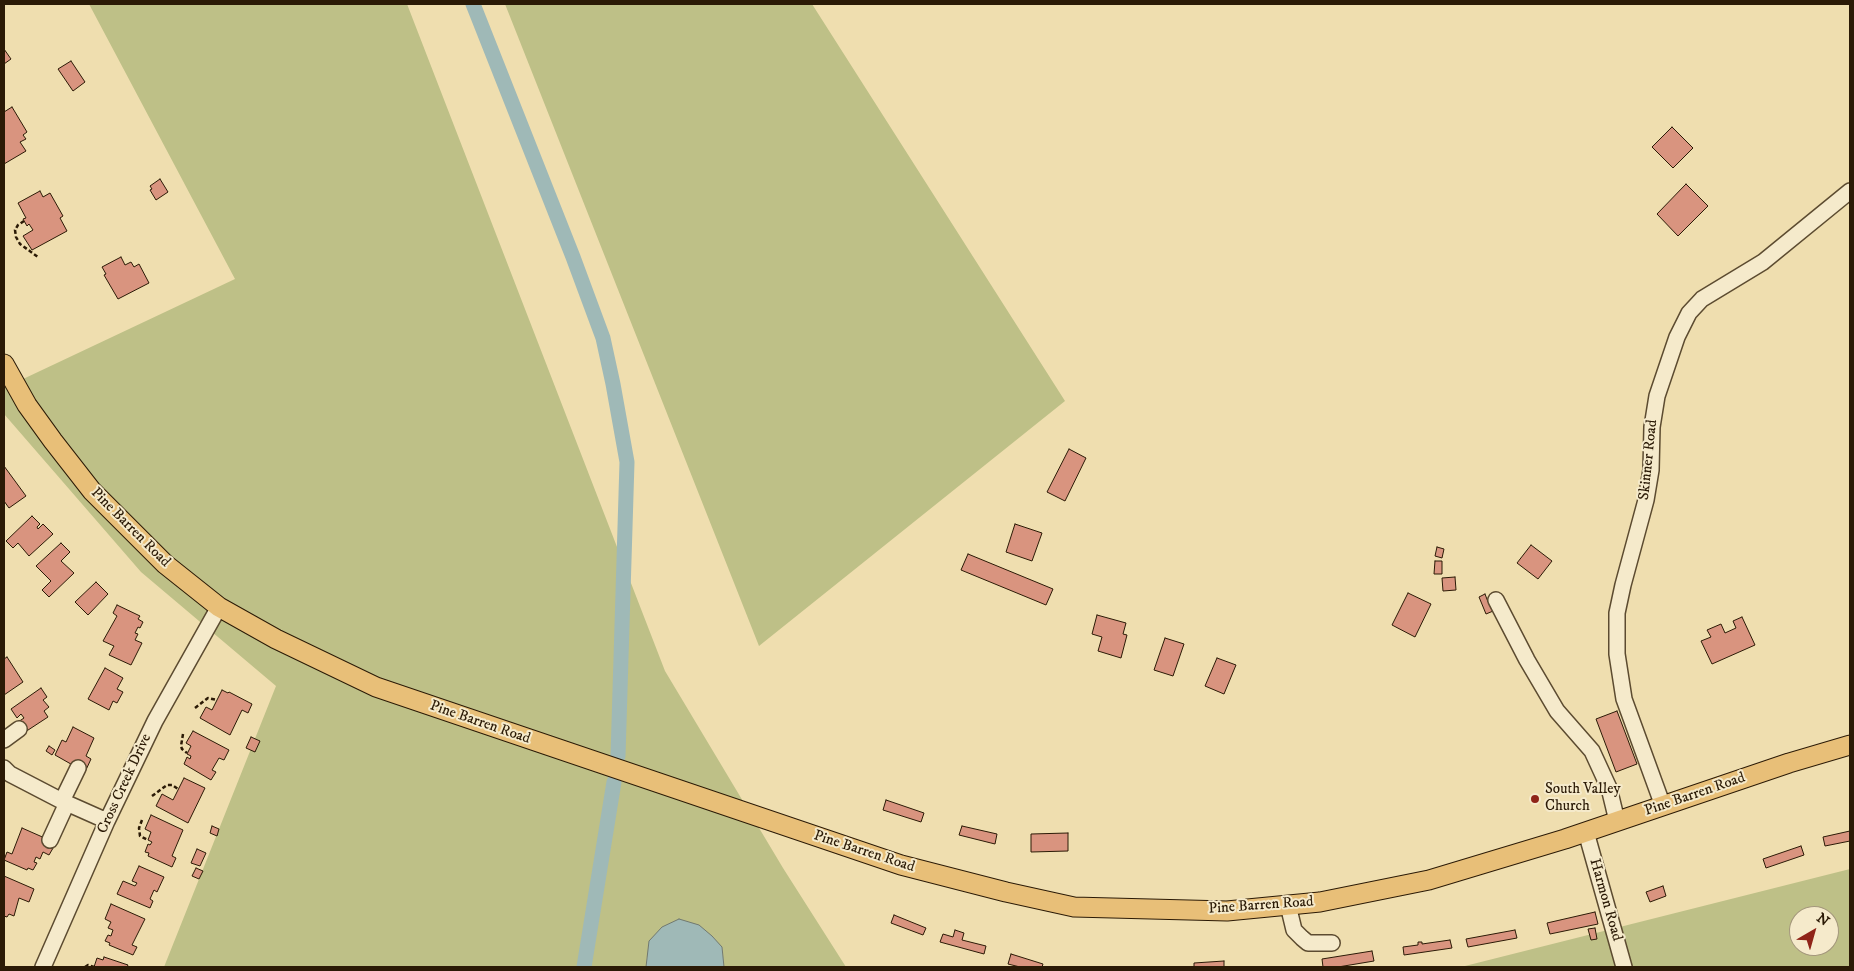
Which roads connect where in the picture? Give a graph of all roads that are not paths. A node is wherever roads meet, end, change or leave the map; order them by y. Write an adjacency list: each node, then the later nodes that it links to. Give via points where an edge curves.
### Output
1 (1850, 191): 11 (street, Skinner Road, via 1763,262 1702,299 1689,313 1677,337 1658,396 1646,500 1617,613 1617,654 1624,699)
2 (4, 364): 4 (main road, Pine Barren Road, via 27,405 92,491 165,564)
3 (1496, 600): 13 (street, via 1557,711 1592,751 1609,788)
4 (219, 607): 12 (street, Cross Creek Drive, via 155,721); 16 (main road, Pine Barren Road, via 276,639 376,687 901,865 1074,907 1227,911)
5 (19, 730): 6 (street)
6 (4, 740)
7 (1850, 745): 11 (main road, Pine Barren Road)
8 (78, 768): 10 (street)
9 (6, 775): 10 (street)
10 (64, 802): 12 (street); 15 (street)
11 (1662, 806): 13 (main road, Pine Barren Road)
12 (107, 821): 18 (street, Cross Creek Drive)
13 (1617, 822): 14 (main road, Pine Barren Road)
14 (1586, 832): 16 (main road, Pine Barren Road, via 1429,880 1320,902); 19 (street, Harmon Road)
15 (50, 840)
16 (1288, 905): 17 (street, via 1294,930 1302,938 1308,943)
17 (1332, 943)
18 (43, 967)
19 (1624, 967)

